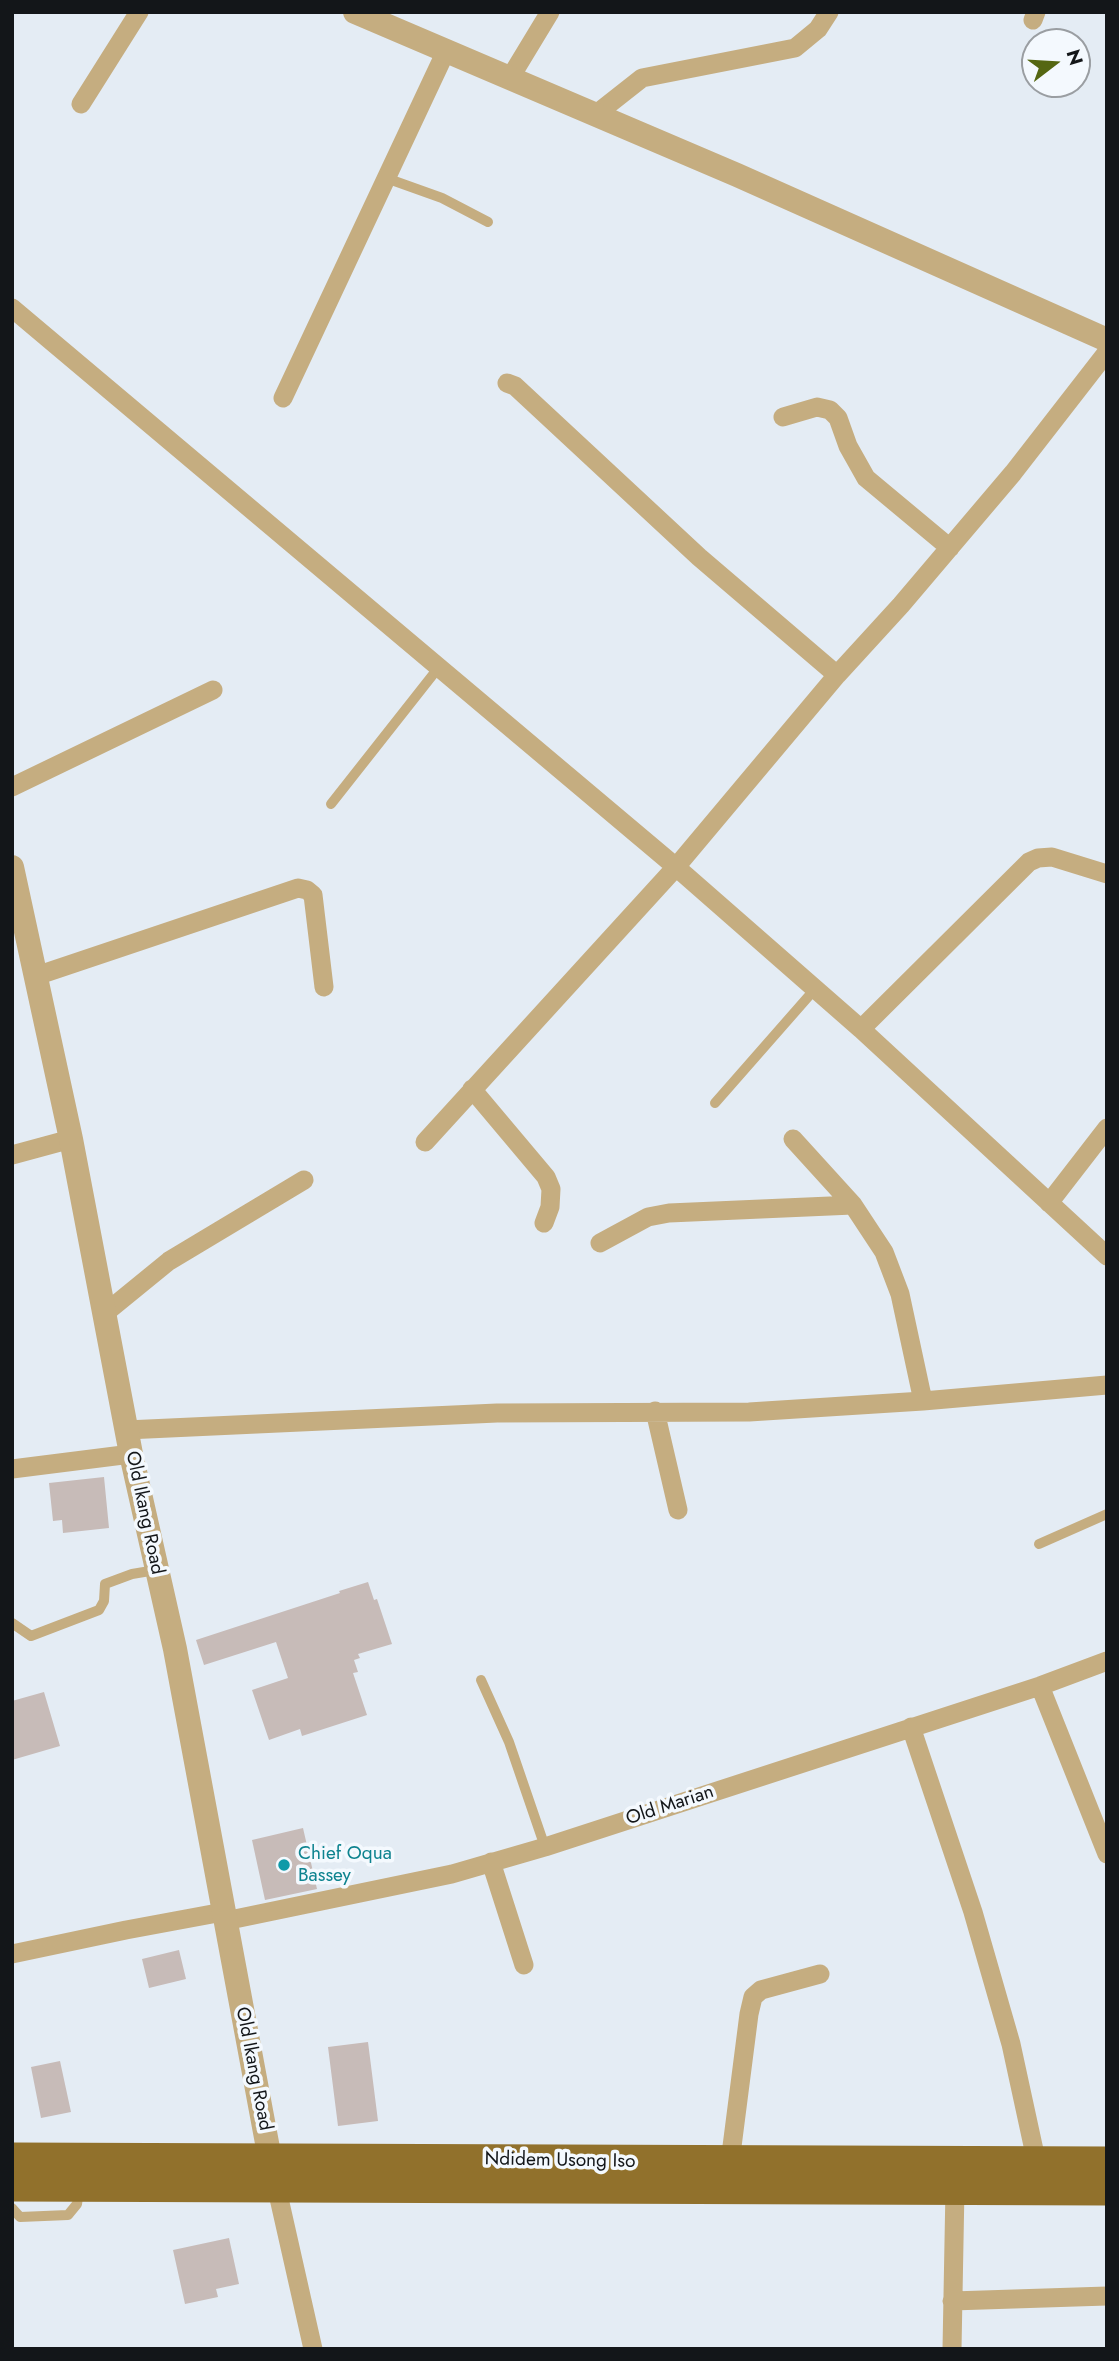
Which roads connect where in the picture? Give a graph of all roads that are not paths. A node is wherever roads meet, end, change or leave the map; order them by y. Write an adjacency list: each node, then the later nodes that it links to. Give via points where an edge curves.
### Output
1 (139, 12): 7 (street)
2 (355, 12): 5 (street)
3 (550, 12): 6 (street)
4 (828, 12): 8 (street, via 818,29 795,48 642,78)
5 (446, 51): 6 (street); 9 (street)
6 (510, 78): 8 (street)
7 (81, 104)
8 (595, 114): 12 (street)
9 (386, 178): 10 (lane, via 442,198); 15 (street)
10 (488, 222)
11 (12, 308): 18 (street)
12 (1107, 340)
13 (1107, 352): 17 (street)
14 (507, 383): 19 (street)
15 (283, 398)
16 (783, 417): 17 (street, via 817,407 830,410 866,478)
17 (950, 548): 19 (street)
18 (439, 667): 22 (lane); 23 (street)
19 (837, 675): 23 (street)
20 (213, 690): 21 (street)
21 (12, 787)
22 (331, 804)
23 (676, 867): 28 (street); 30 (street)
24 (13, 872): 26 (street, Old Ikang Road)
25 (1107, 874): 29 (street, via 1052,857 1029,862)
26 (36, 976): 27 (street, via 298,888 313,895); 33 (street, Old Ikang Road)
27 (324, 988)
28 (815, 989): 29 (street); 31 (lane)
29 (861, 1030): 38 (street)
30 (472, 1089): 35 (street); 40 (street, via 546,1177 551,1189)
31 (715, 1103)
32 (1107, 1128): 38 (street)
33 (71, 1139): 36 (street); 43 (street, Old Ikang Road)
34 (793, 1139): 39 (street)
35 (425, 1142)
36 (12, 1155)
37 (304, 1180): 43 (street, via 169,1261)
38 (1049, 1203): 42 (street)
39 (853, 1205): 41 (street, via 669,1213 648,1217); 45 (street, via 894,1273)
40 (544, 1223)
41 (600, 1243)
42 (1107, 1256)
43 (104, 1314): 47 (street, Old Ikang Road)
44 (1107, 1385): 45 (street)
45 (923, 1401): 46 (street, via 750,1412)
46 (655, 1411): 47 (street, via 497,1413); 50 (street)
47 (126, 1430): 48 (street, Old Ikang Road)
48 (131, 1454): 49 (street); 53 (street, Old Ikang Road)
49 (12, 1469)
50 (678, 1510)
51 (1107, 1514): 52 (lane)
52 (1039, 1544)
53 (157, 1569): 54 (lane, via 105,1584 99,1610 31,1636); 62 (street, Old Ikang Road)
54 (12, 1623)
55 (1107, 1661): 57 (street, Old Marian)
56 (481, 1681): 59 (lane, via 509,1742)
57 (1040, 1686): 58 (street, Old Marian); 60 (street)
58 (911, 1727): 59 (street, Old Marian); 69 (street, via 1011,2043)
59 (545, 1847): 61 (street, Old Marian)
60 (1107, 1854)
61 (491, 1863): 62 (street, Old Marian); 64 (street)
62 (224, 1917): 63 (street, Old Marian, via 126,1930); 70 (street, Old Ikang Road)
63 (12, 1954)
64 (524, 1965)
65 (820, 1974): 67 (street, via 761,1990 753,1997)
66 (12, 2160): 70 (highway, Ndidem Usong Iso)
67 (730, 2162): 69 (highway, Ndidem Usong Iso); 70 (highway, Ndidem Usong Iso)
68 (1107, 2163): 69 (highway, Ndidem Usong Iso)
69 (1037, 2164)
70 (273, 2172): 72 (highway, Ndidem Usong Iso); 73 (highway, Ndidem Usong Iso); 78 (street)
71 (12, 2185): 72 (highway, Ndidem Usong Iso)
72 (80, 2186): 75 (lane, via 77,2204 68,2215 20,2217)
73 (955, 2188): 74 (highway, Ndidem Usong Iso); 77 (street)
74 (1107, 2189)
75 (12, 2208)
76 (1107, 2296): 77 (street)
77 (952, 2301): 79 (street)
78 (313, 2349)
79 (952, 2349)

